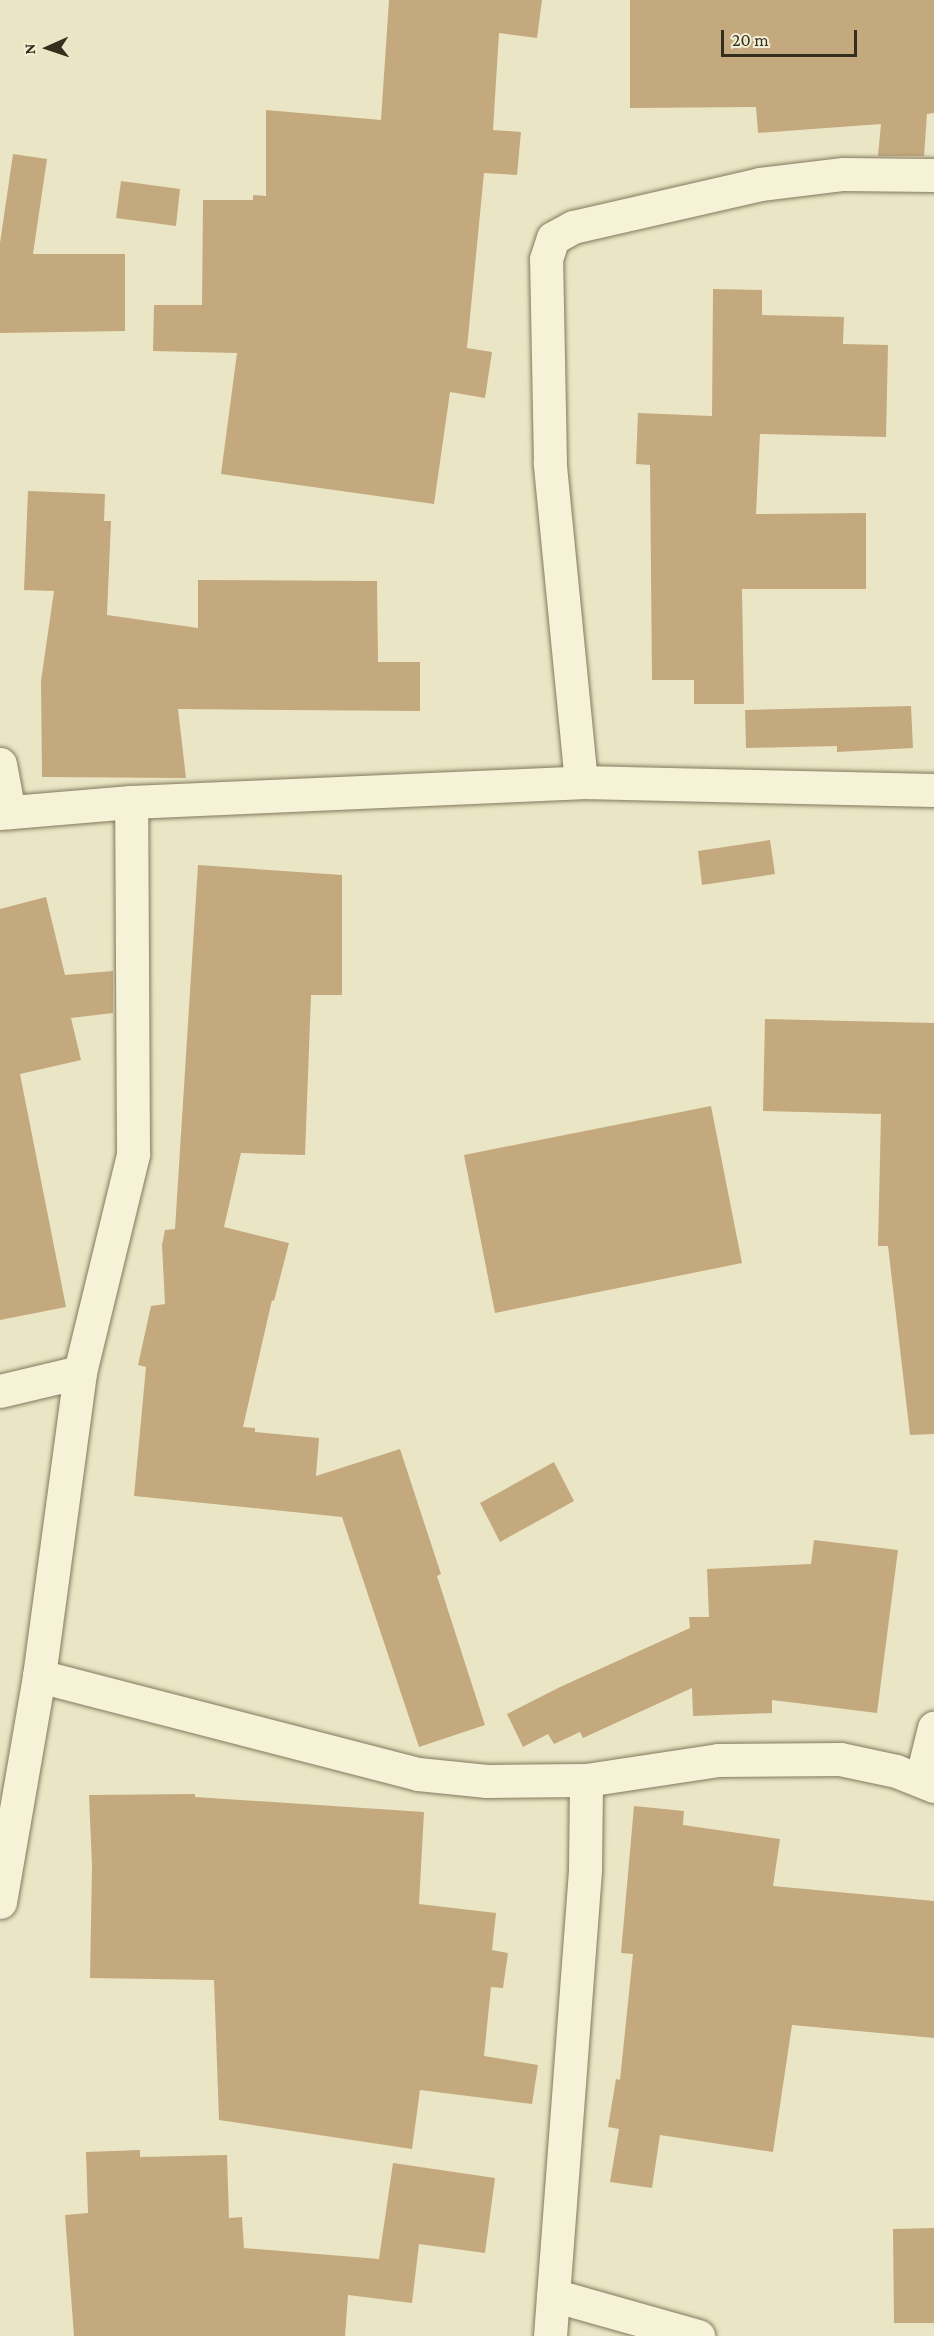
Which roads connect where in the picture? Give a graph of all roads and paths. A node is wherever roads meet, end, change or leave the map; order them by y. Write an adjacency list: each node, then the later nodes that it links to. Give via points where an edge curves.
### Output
1 (934, 175): 3 (street, via 843,174 760,184 573,227 553,238 546,260 550,463)
2 (0, 764): 6 (street)
3 (581, 783): 4 (street); 5 (street)
4 (934, 790)
5 (131, 802): 6 (street); 7 (street, via 133,1154)
6 (5, 813)
7 (80, 1372): 8 (street); 9 (street)
8 (0, 1390)
9 (39, 1676): 11 (street, via 418,1773 487,1781); 13 (street)
10 (934, 1728): 12 (street)
11 (586, 1780): 12 (street, via 718,1760 840,1759 896,1771); 14 (street, via 585,1868)
12 (928, 1783)
13 (0, 1902)
14 (553, 2295): 15 (street); 16 (street)
15 (550, 2336)
16 (698, 2336)

